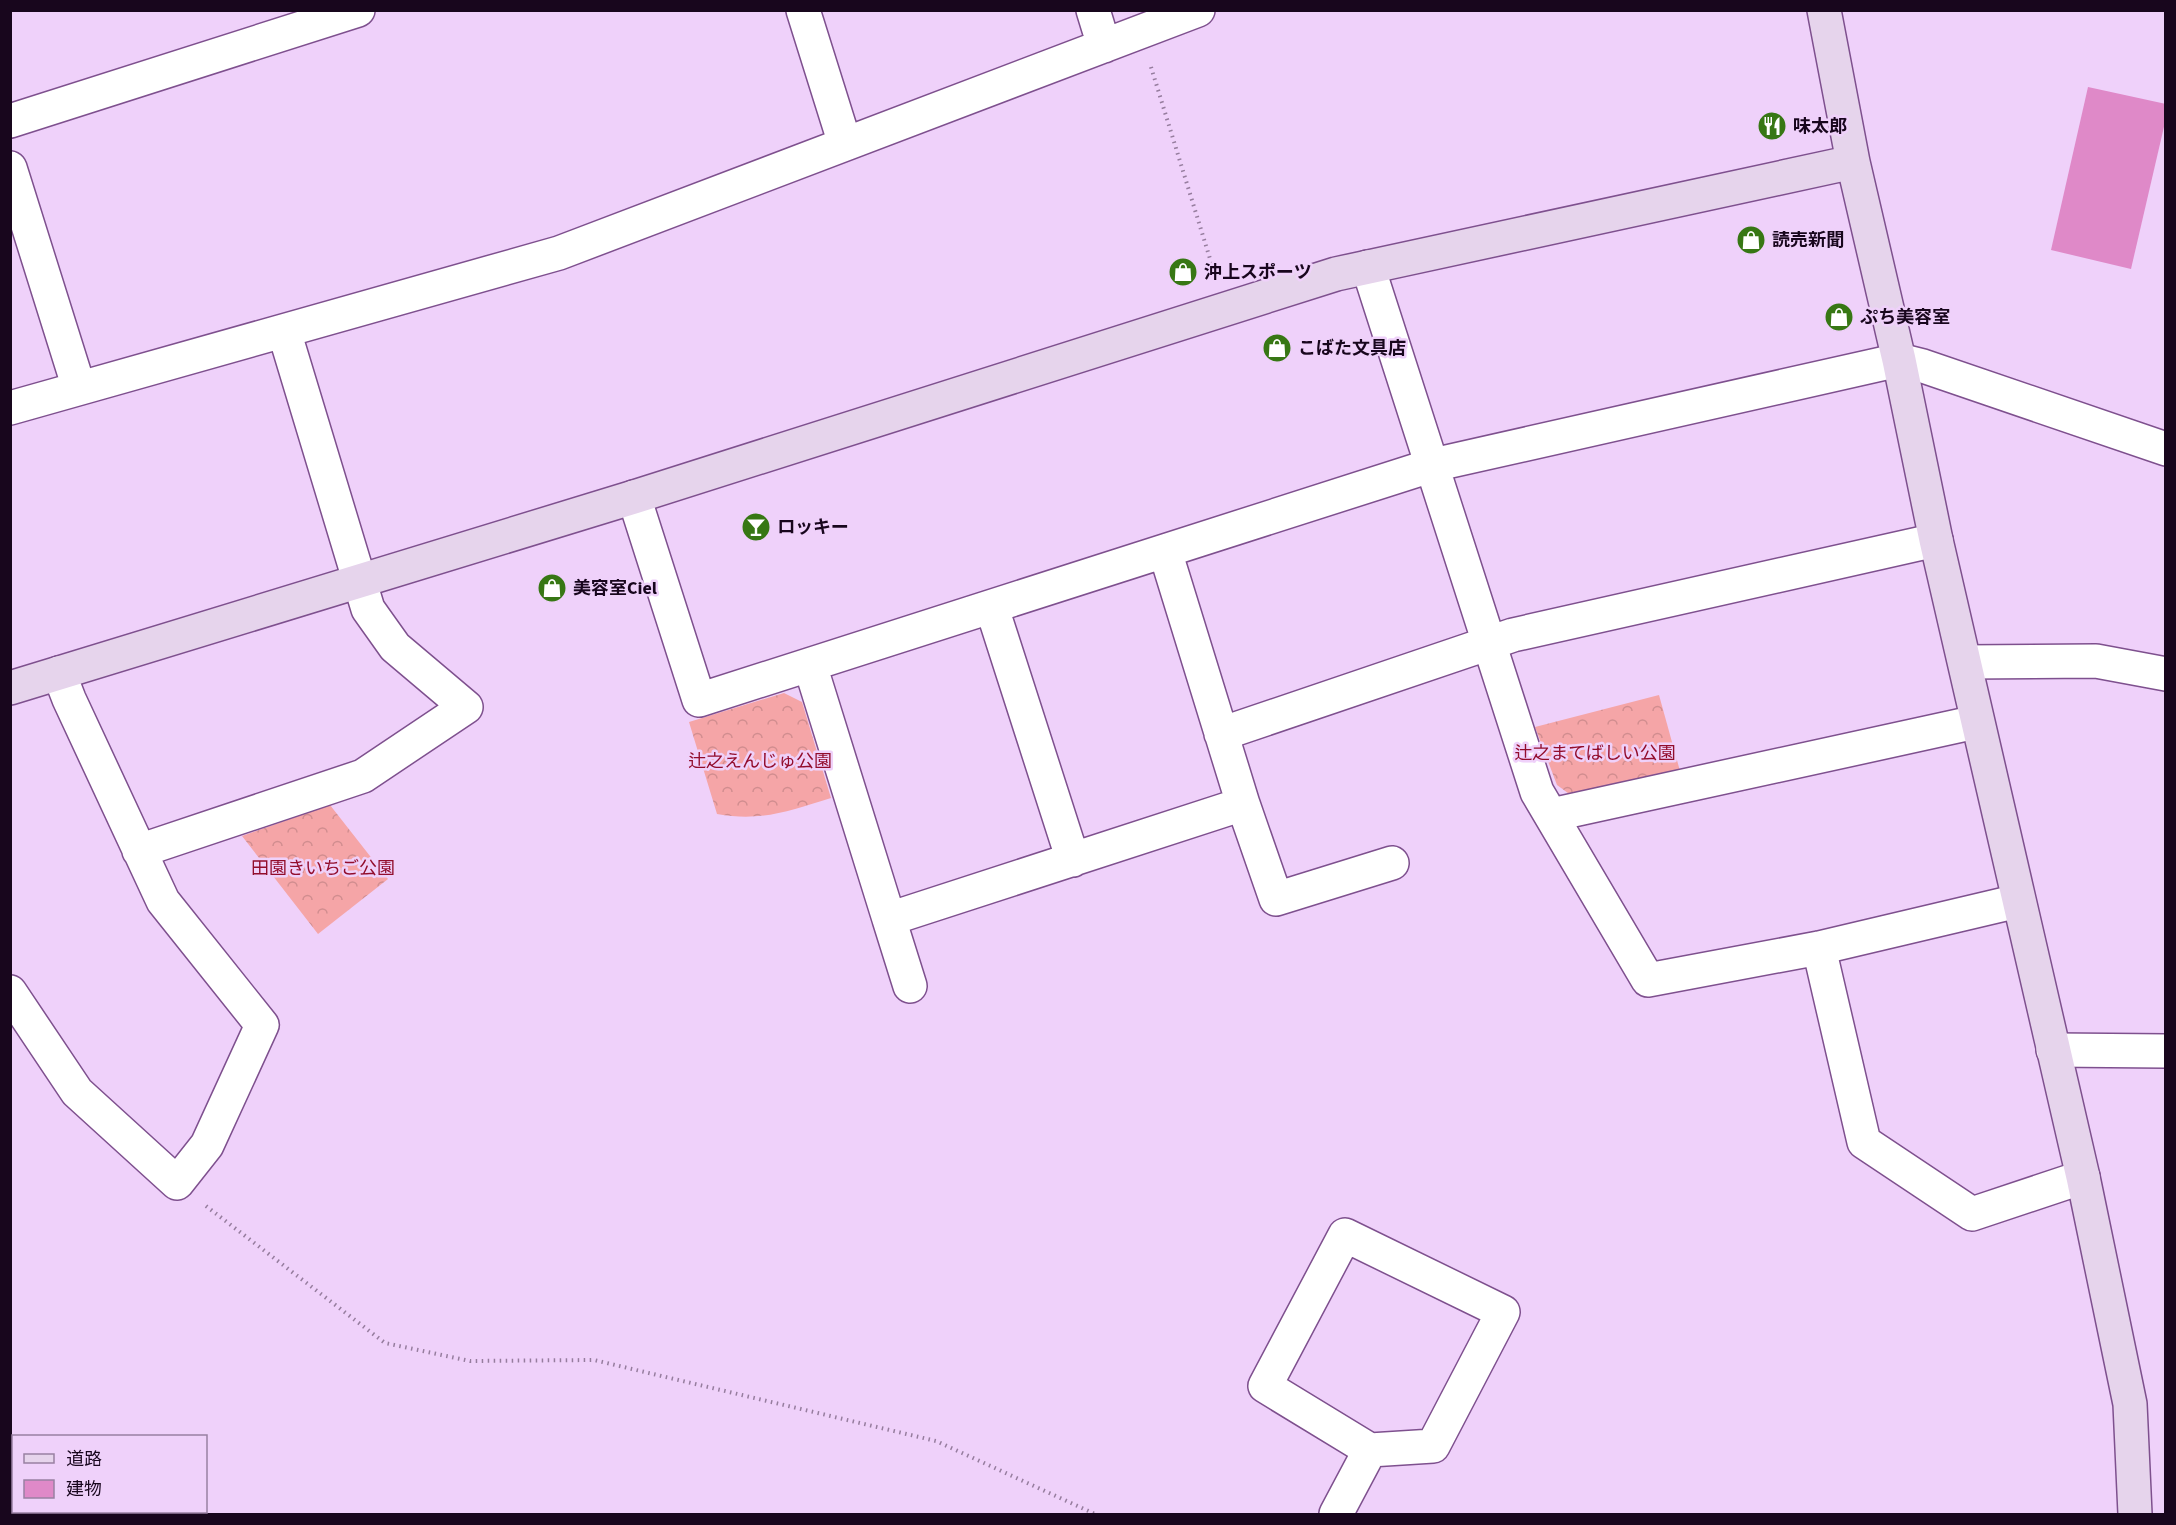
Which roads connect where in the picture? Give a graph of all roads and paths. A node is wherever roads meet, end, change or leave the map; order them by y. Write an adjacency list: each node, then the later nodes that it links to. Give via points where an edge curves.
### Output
1 (358, 10): 8 (street)
2 (803, 10): 9 (street)
3 (1093, 10): 7 (street)
4 (1198, 10): 6 (street)
5 (1824, 10): 10 (street)
6 (1140, 32): 7 (street); 13 (path)
7 (1104, 46): 9 (street)
8 (10, 121)
9 (845, 144): 14 (street, via 560,253)
10 (1853, 162): 12 (street); 15 (street)
11 (10, 168): 16 (street)
12 (1368, 267): 19 (street); 20 (street)
13 (1217, 281)
14 (284, 331): 16 (street); 23 (street)
15 (1899, 360): 18 (street); 19 (street); 21 (street)
16 (79, 388): 17 (street)
17 (10, 408)
18 (2166, 449)
19 (1433, 465): 22 (street); 25 (street)
20 (634, 497): 23 (street); 27 (street, via 699,700)
21 (1936, 540): 25 (street); 26 (street)
22 (1165, 551): 24 (street); 32 (street)
23 (360, 581): 28 (street); 35 (street, via 368,609 395,647 466,707 363,776)
24 (992, 608): 27 (street); 36 (street)
25 (1491, 643): 32 (street); 34 (street, via 1537,792)
26 (1965, 662): 29 (street, via 2096,661); 31 (street)
27 (810, 665): 39 (street)
28 (59, 673): 30 (street); 35 (street)
29 (2166, 674)
30 (10, 688)
31 (1976, 722): 34 (street); 38 (street)
32 (1221, 734): 33 (street)
33 (1243, 804): 36 (street); 37 (street, via 1276,898)
34 (1551, 816): 40 (street, via 1648,980)
35 (139, 851): 46 (street, via 163,901 262,1025 207,1145)
36 (1073, 860): 39 (street)
37 (1392, 862)
38 (2018, 901): 40 (street); 43 (street)
39 (889, 920): 41 (street)
40 (1819, 948): 45 (street, via 1864,1142 1972,1214)
41 (910, 986)
42 (10, 992): 46 (street, via 77,1092)
43 (2053, 1050): 44 (street); 45 (street)
44 (2166, 1051)
45 (2083, 1177): 50 (street, via 2130,1404)
46 (177, 1183): 48 (path, via 385,1343 470,1361 594,1360 936,1441)
47 (1370, 1450): 47 (street, via 1433,1446 1503,1312 1345,1235 1265,1386); 49 (street)
48 (1095, 1515)
49 (1336, 1515)
50 (2135, 1515)

